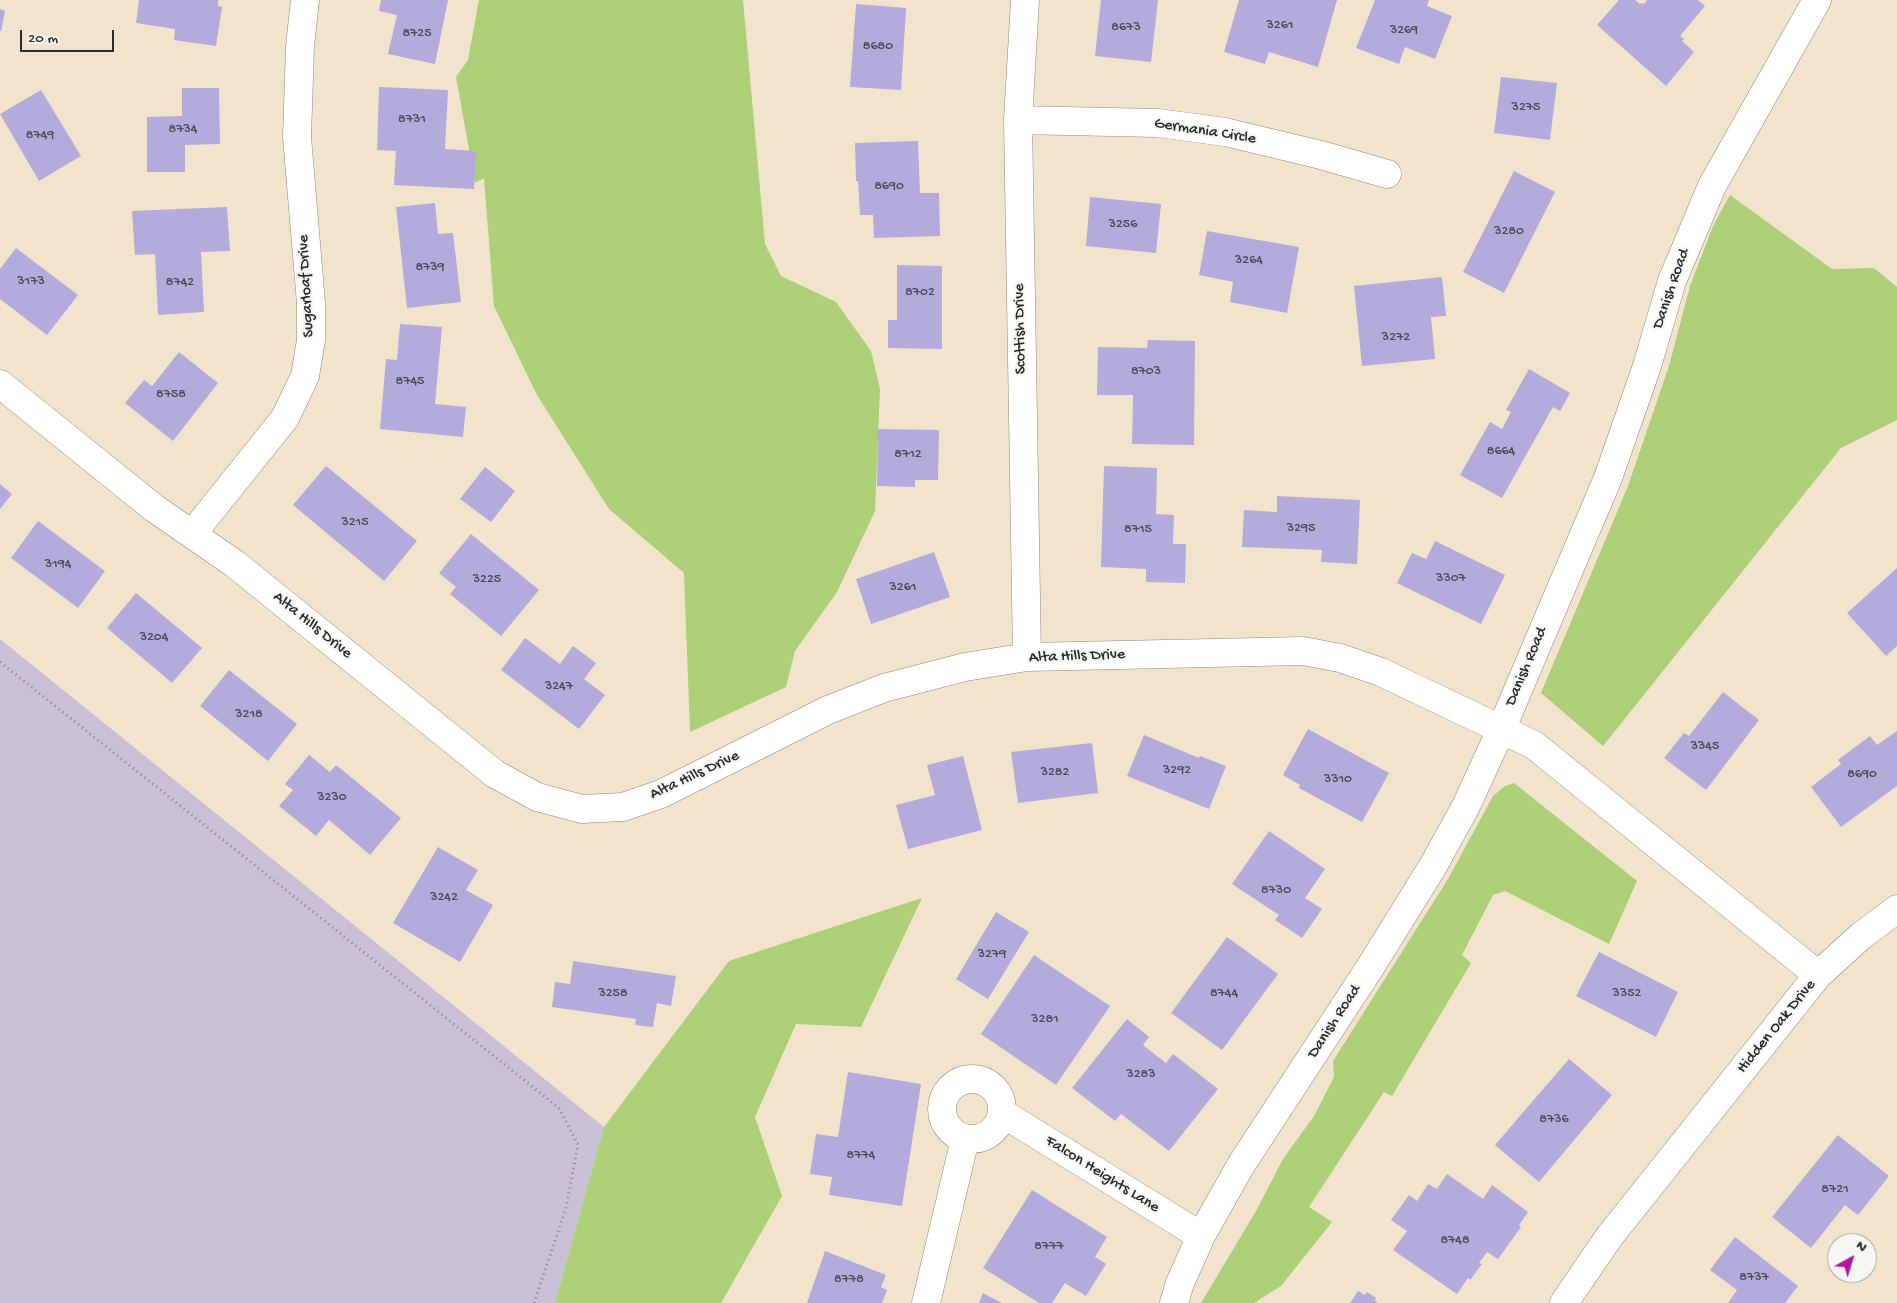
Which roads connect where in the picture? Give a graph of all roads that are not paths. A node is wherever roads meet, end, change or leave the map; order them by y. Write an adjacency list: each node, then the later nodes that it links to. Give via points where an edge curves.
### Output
1 (305, 0): 7 (street, Sugarloaf Drive, via 297,137 311,303 305,376 285,418)
2 (1025, 0): 4 (street, Scottish Drive)
3 (1817, 0): 9 (street, Danish Road, via 1712,186 1672,281 1608,478)
4 (1018, 120): 5 (street, Germania Circle, via 1158,123 1225,132); 8 (street, Scottish Drive)
5 (1387, 174)
6 (0, 384): 7 (street, Alta Hills Drive, via 154,508)
7 (192, 534): 8 (street, Alta Hills Drive, via 235,564 495,774 536,797 582,809 623,807 661,794 828,710 884,688 964,667)
8 (1027, 657): 9 (street, Alta Hills Drive, via 1302,651 1340,658 1381,672)
9 (1501, 730): 11 (street, Hidden Oak Drive, via 1534,745); 14 (street, Danish Road, via 1466,806 1433,866 1241,1165)
10 (1897, 909): 11 (street)
11 (1818, 975): 17 (street, Hidden Oak Drive, via 1609,1237)
12 (1002, 1113): 13 (street, via 999,1123 985,1137); 13 (street, via 1002,1103 992,1086 973,1078 954,1084 942,1100 941,1110 948,1128); 14 (street, Falcon Heights Lane)
13 (965, 1139): 15 (street)
14 (1201, 1236): 16 (street, Danish Road)
15 (926, 1303)
16 (1174, 1303)
17 (1564, 1303)

